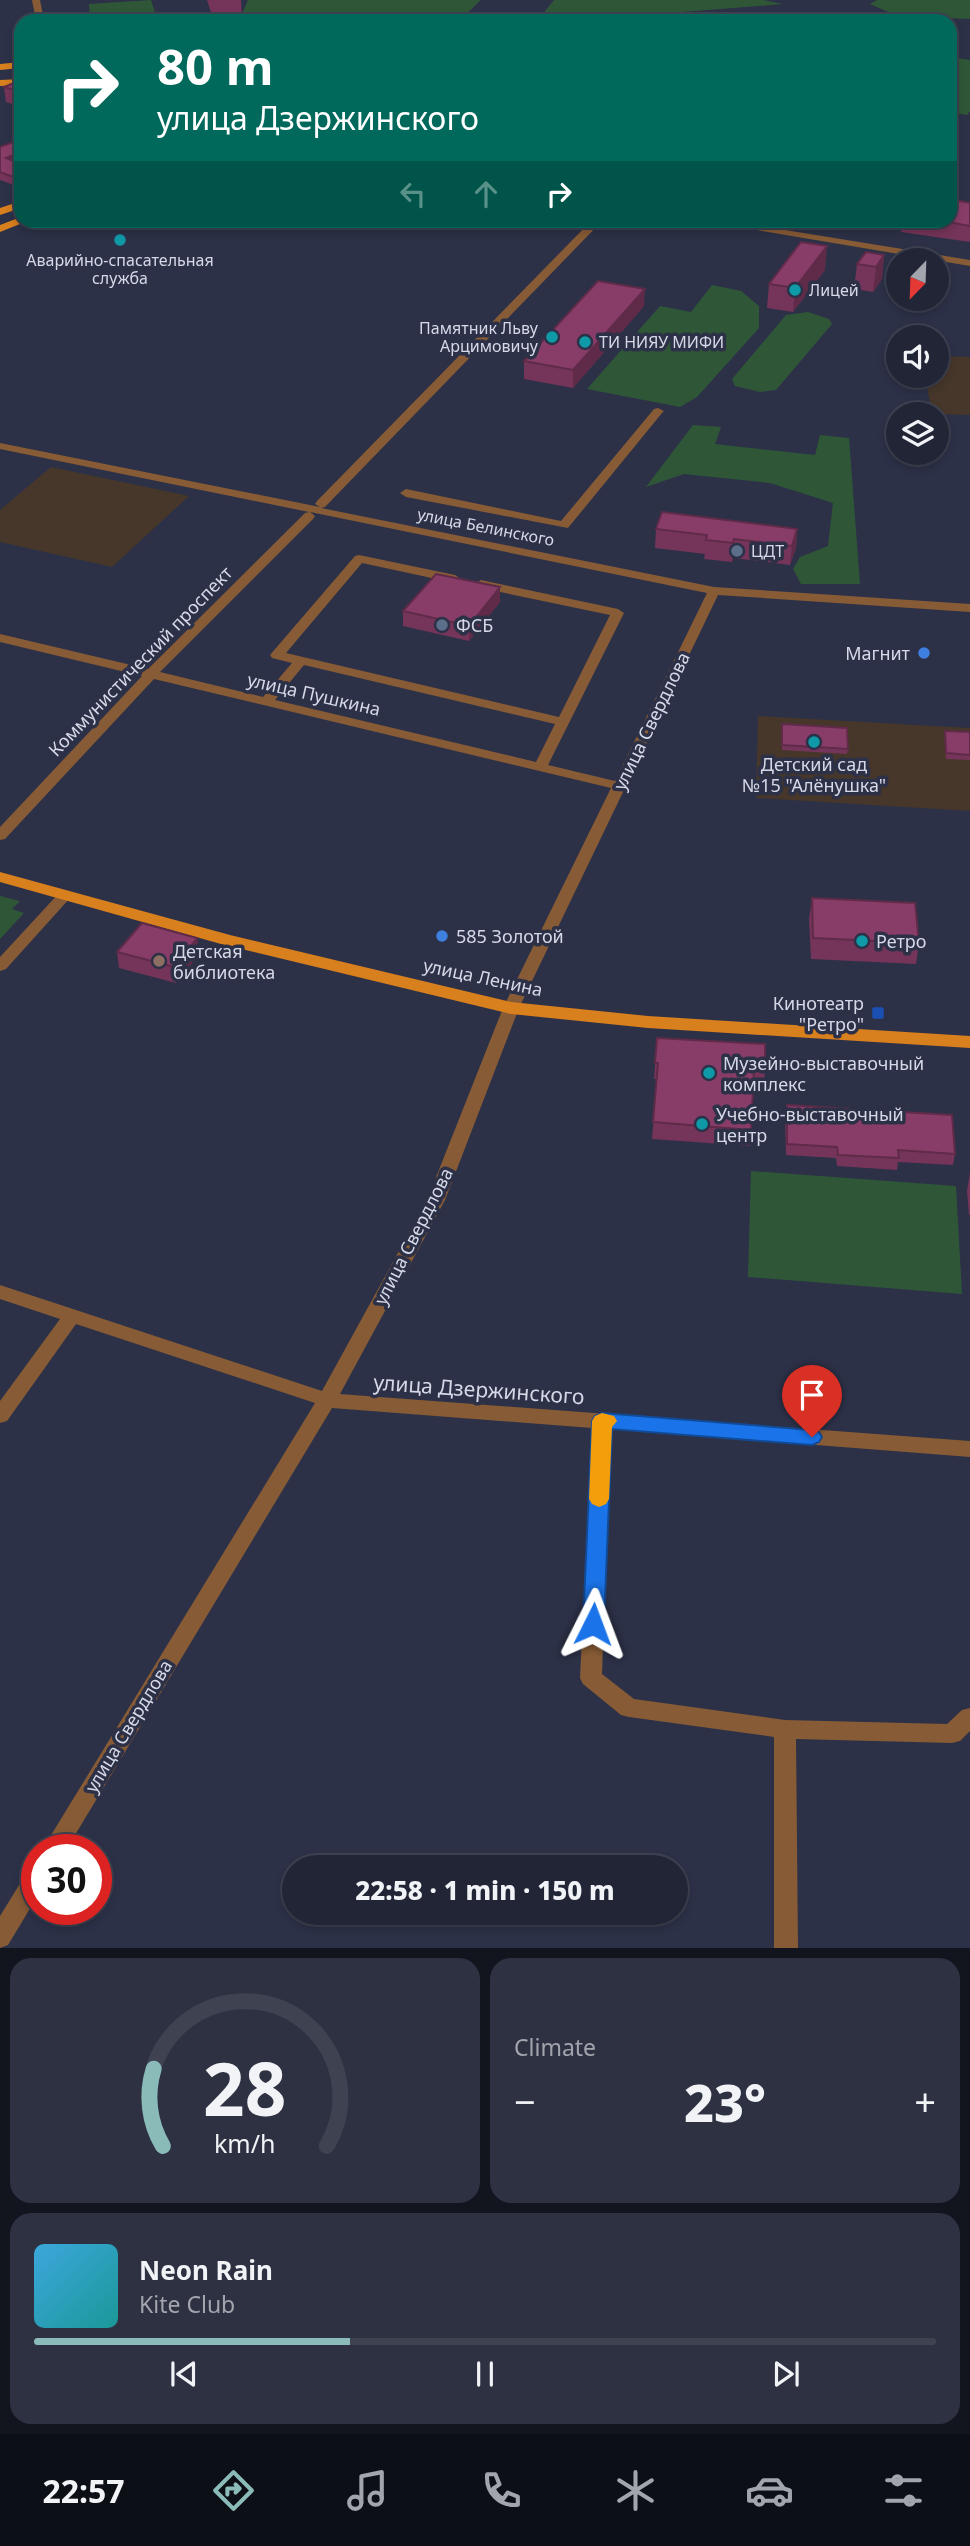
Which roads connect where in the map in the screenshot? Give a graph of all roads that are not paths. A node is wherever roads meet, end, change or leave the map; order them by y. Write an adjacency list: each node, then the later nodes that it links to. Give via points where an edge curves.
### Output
1 (590, 228): 9 (street)
2 (752, 228): 5 (street)
3 (795, 228): 4 (street)
4 (970, 256)
5 (970, 263)
6 (658, 411): 8 (street, via 564,526)
7 (0, 446): 11 (street, улица Белинского)
8 (406, 493)
9 (321, 504)
10 (309, 516): 15 (street, Коммунистический проспект)
11 (714, 591): 12 (street, улица Белинского); 19 (street, улица Свердлова)
12 (970, 608)
13 (0, 638): 15 (street, улица Пушкина)
14 (301, 661): 16 (street); 17 (street); 17 (street, via 277,655 359,559 618,613)
15 (150, 675): 16 (street, улица Пушкина); 20 (street, Коммунистический проспект)
16 (266, 702): 18 (street, улица Пушкина)
17 (563, 722): 18 (street)
18 (540, 767): 19 (street, улица Пушкина)
19 (619, 786): 25 (street, улица Свердлова)
20 (0, 836)
21 (0, 877): 23 (main road)
22 (0, 884): 23 (main road)
23 (63, 897): 24 (street); 25 (main road, via 225,942)
24 (0, 966)
25 (510, 1011): 26 (main road, улица Ленина); 27 (main road, via 655,1030); 30 (street, улица Свердлова, via 436,1199)
26 (970, 1042)
27 (970, 1049)
28 (0, 1292): 29 (street, улица Дзержинского)
29 (72, 1316): 30 (street, улица Дзержинского); 31 (street)
30 (327, 1400): 32 (street, улица Дзержинского); 36 (street, улица Свердлова)
31 (0, 1416)
32 (602, 1421): 33 (street, улица Дзержинского); 35 (street, via 591,1678 629,1708)
33 (970, 1449)
34 (970, 1717): 35 (street, via 952,1734)
35 (785, 1729): 39 (street)
36 (63, 1834)
37 (21, 1902): 38 (street)
38 (0, 1937)
39 (786, 1948)

